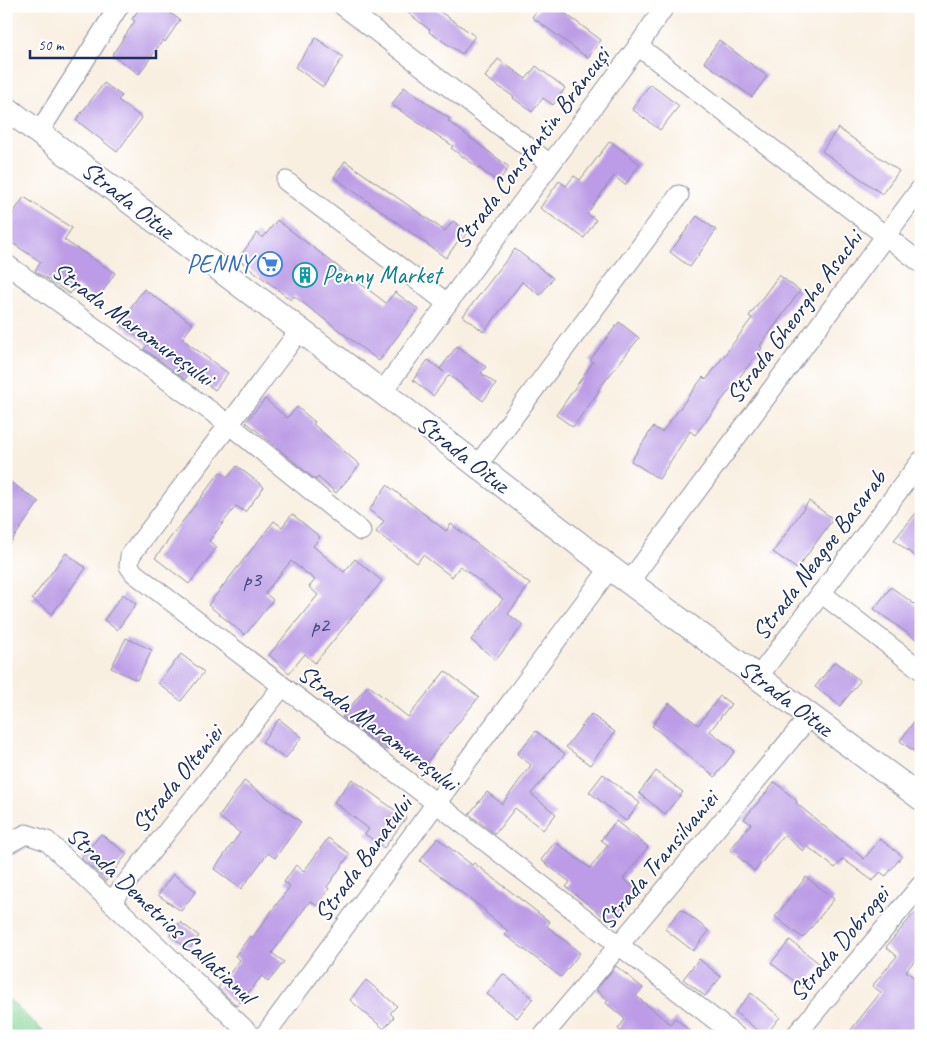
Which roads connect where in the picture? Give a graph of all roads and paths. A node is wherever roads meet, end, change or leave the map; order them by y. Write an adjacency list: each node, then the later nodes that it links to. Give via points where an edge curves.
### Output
1 (119, 6): 6 (street)
2 (343, 6): 7 (street)
3 (663, 7): 4 (street, Strada Constantin Brâncuși)
4 (638, 46): 7 (street, Strada Constantin Brâncuși); 11 (street, Strada Gheorghe Asachi)
5 (6, 108): 6 (main road, Strada Oituz)
6 (40, 132): 15 (main road, Strada Oituz)
7 (550, 164): 14 (street, Strada Constantin Brâncuși)
8 (286, 181): 14 (street)
9 (921, 188): 11 (street)
10 (680, 194): 19 (street)
11 (886, 236): 13 (street); 22 (street, Strada Gheorghe Asachi)
12 (6, 264): 17 (street, Strada Maramureșului)
13 (921, 264)
14 (447, 303): 16 (street, Strada Constantin Brâncuși)
15 (300, 330): 16 (main road, Strada Oituz); 17 (street, Strada Maramureșului)
16 (382, 392): 19 (main road, Strada Oituz)
17 (230, 425): 20 (street, Strada Maramureșului); 26 (street, Strada Maramureșului, via 130,556 129,566)
18 (920, 462): 23 (street, Strada Neagoe Basarab)
19 (477, 466): 21 (main road, Strada Oituz)
20 (361, 531)
21 (610, 568): 22 (main road, Strada Oituz); 29 (street, Strada Banatului)
22 (629, 582): 25 (main road, Strada Oituz)
23 (821, 593): 24 (street); 25 (street, Strada Neagoe Basarab)
24 (921, 670)
25 (758, 677): 27 (main road, Strada Oituz)
26 (282, 687): 29 (street, Strada Maramureșului); 32 (street, Strada Olteniei)
27 (810, 716): 28 (main road, Strada Oituz); 33 (street, Strada Transilvaniei)
28 (921, 798)
29 (436, 803): 33 (street, Strada Maramureșului); 35 (street, Strada Banatului)
30 (6, 845): 32 (street, Strada Demetrios Callatianul, via 26,834 47,841)
31 (921, 885): 38 (street, Strada Dobrogei)
32 (111, 902): 34 (street, Strada Demetrios Callatianul)
33 (619, 945): 36 (street, Strada Transilvaniei); 37 (street, Strada Maramureșului)
34 (252, 1036)
35 (264, 1036)
36 (543, 1036)
37 (736, 1036)
38 (795, 1036)

